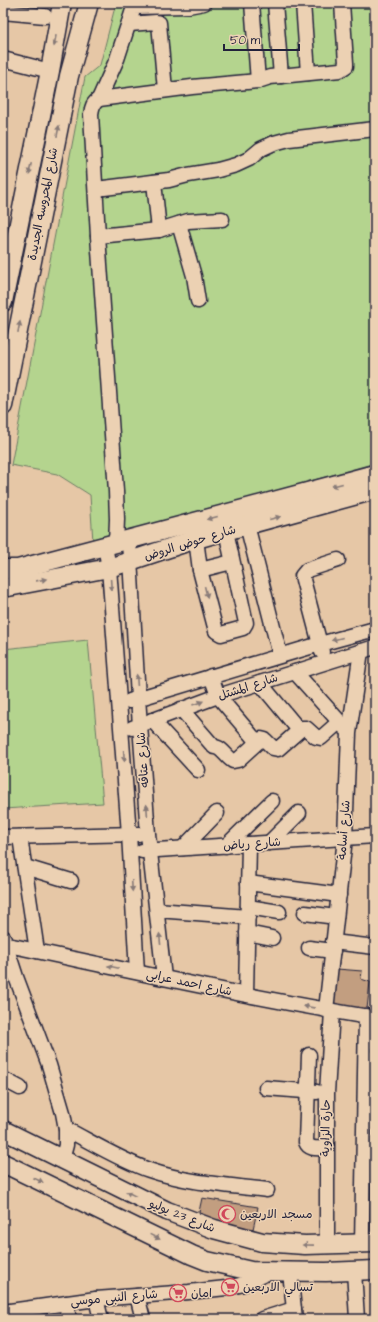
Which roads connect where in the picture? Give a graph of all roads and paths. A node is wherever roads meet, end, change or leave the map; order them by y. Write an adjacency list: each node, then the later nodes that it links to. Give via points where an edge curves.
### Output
1 (62, 3): 14 (main road, شارع المحروسه الجديدة, one-way to 14)
2 (89, 3): 29 (main road, شارع المحروسه الجديدة, one-way to 2, via 68,76)
3 (204, 3): 8 (street)
4 (252, 3): 17 (street)
5 (275, 3): 16 (street)
6 (302, 3): 15 (street)
7 (342, 3): 15 (street, via 346,66 340,70)
8 (188, 4): 9 (street)
9 (135, 5): 12 (street)
10 (3, 12): 11 (street)
11 (45, 16)
12 (129, 24): 18 (street, via 159,23); 19 (street)
13 (3, 59): 14 (street)
14 (50, 71): 28 (main road, شارع المحروسه الجديدة, one-way to 28)
15 (308, 73): 16 (street)
16 (281, 76): 17 (street)
17 (258, 81): 18 (street)
18 (165, 90): 19 (street)
19 (99, 99): 22 (street, via 93,104 91,114)
20 (375, 129): 21 (street, via 290,139 261,149 236,165)
21 (154, 182): 22 (street); 25 (street)
22 (96, 189): 26 (street)
23 (222, 219): 24 (street)
24 (179, 224): 25 (street); 27 (street, via 194,276)
25 (159, 230): 26 (street)
26 (98, 236): 35 (street, via 116,491)
27 (198, 301)
28 (3, 302)
29 (3, 406)
30 (375, 474): 35 (main road, شارع حوض الروض, one-way to 35)
31 (375, 490): 32 (main road, شارع حوض الروض, one-way to 31)
32 (247, 526): 33 (main road, شارع حوض الروض); 47 (street)
33 (226, 531): 34 (main road, شارع حوض الروض); 38 (street)
34 (196, 540): 37 (main road, شارع حوض الروض); 41 (street)
35 (117, 543): 37 (street, شارع عتاقه); 39 (street, شارع عتاقه); 40 (main road, شارع حوض الروض, via 18,569)
36 (338, 560): 44 (street, via 307,570 302,576)
37 (129, 562): 39 (main road, شارع حوض الروض); 53 (street, شارع عتاقه, one-way to 37)
38 (232, 562): 41 (street); 41 (street, one-way to 38, via 215,629 221,634 246,625)
39 (110, 568): 42 (main road, شارع حوض الروض, one-way to 39); 54 (street, شارع عتاقه, one-way to 54)
40 (3, 570)
41 (200, 570)
42 (3, 588)
43 (375, 629): 44 (street, شارع المشتل, one-way to 44)
44 (320, 644): 47 (street, شارع المشتل); 48 (street)
45 (375, 647): 46 (street, شارع المشتل)
46 (361, 651): 48 (street, شارع المشتل); 60 (street, شارع أسامة)
47 (280, 655): 50 (street, شارع المشتل)
48 (324, 662): 49 (street, شارع المشتل)
49 (295, 672): 51 (street, شارع المشتل); 57 (street)
50 (211, 676): 52 (street); 53 (street, شارع المشتل)
51 (260, 683): 52 (street, شارع المشتل); 58 (street)
52 (218, 696): 55 (street, شارع المشتل, one-way to 52); 61 (street)
53 (138, 698): 54 (street, شارع المشتل); 56 (street, شارع عتاقه)
54 (120, 704): 59 (street, شارع عتاقه)
55 (181, 709): 56 (street, شارع المشتل); 61 (street, via 214,747 231,760 238,760)
56 (146, 722): 59 (street, شارع المشتل); 62 (street); 67 (street, شارع عتاقه, one-way to 56)
57 (339, 722): 58 (street, via 321,738 306,728); 60 (street)
58 (299, 730): 61 (street, via 278,749 263,739)
59 (122, 732): 66 (street, شارع عتاقه, one-way to 66)
60 (349, 733): 71 (street, شارع أسامة)
61 (257, 742)
62 (198, 770)
63 (272, 801): 74 (street)
64 (299, 813): 72 (street)
65 (217, 814): 75 (street)
66 (129, 834): 67 (street); 70 (street); 77 (street, شارع عتاقه)
67 (148, 834): 76 (street, شارع عتاقه)
68 (375, 836): 71 (street, شارع رياض)
69 (3, 837): 70 (street)
70 (20, 837): 78 (street)
71 (345, 838): 72 (street, شارع رياض); 81 (street, شارع أسامة)
72 (270, 843): 73 (street, شارع رياض)
73 (249, 844): 74 (street, شارع رياض); 80 (street)
74 (226, 846): 75 (street, شارع رياض)
75 (182, 848): 76 (street, شارع رياض)
76 (150, 850): 77 (street, شارع رياض); 82 (street, شارع عتاقه)
77 (130, 851): 94 (street, شارع عتاقه, one-way to 94)
78 (25, 867): 79 (street); 93 (street)
79 (71, 881)
80 (248, 883): 81 (street); 83 (street)
81 (339, 895): 86 (street, شارع أسامة)
82 (157, 910): 83 (street); 96 (street, شارع عتاقه, one-way to 82)
83 (248, 912): 84 (street); 87 (street)
84 (279, 912)
85 (304, 913): 86 (street)
86 (336, 917): 90 (street, شارع أسامة)
87 (247, 933): 88 (street); 97 (street)
88 (272, 938)
89 (4, 942): 93 (street, شارع احمد عرابى); 95 (street)
90 (333, 947): 91 (street); 92 (street); 98 (street, شارع أسامة)
91 (375, 947)
92 (309, 948)
93 (37, 951): 94 (street, شارع احمد عرابى, one-way to 93)
94 (137, 972): 96 (street, شارع احمد عرابى)
95 (9, 977): 106 (street, via 49,1065)
96 (164, 978): 97 (street, شارع احمد عرابى)
97 (246, 994): 98 (street, شارع احمد عرابى, one-way to 97)
98 (329, 1010): 99 (street, شارع احمد عرابى); 105 (street, حارة الزاوية)
99 (371, 1017): 111 (street)
100 (309, 1055): 104 (street)
101 (3, 1079): 102 (street)
102 (20, 1088)
103 (266, 1088): 104 (street)
104 (308, 1092): 105 (street); 108 (street, via 306,1142 312,1148)
105 (327, 1093): 108 (street, حارة الزاوية)
106 (66, 1129): 109 (street, via 66,1145); 112 (street, via 120,1158 149,1170 188,1180)
107 (3, 1130): 109 (main road, شارع 23 يوليو)
108 (326, 1148): 114 (street, حارة الزاوية)
109 (62, 1160): 114 (main road, شارع 23 يوليو, one-way to 109, via 262,1242 214,1230 167,1211)
110 (3, 1163): 117 (main road, one-way to 117, via 192,1255 236,1268)
111 (369, 1176): 113 (street)
112 (267, 1190)
113 (368, 1244): 114 (main road, شارع 23 يوليو)
114 (327, 1245)
115 (375, 1270): 116 (main road)
116 (354, 1271): 118 (main road); 129 (street)
117 (269, 1272): 118 (main road); 119 (street, شارع النبى موسى, via 244,1284 226,1288)
118 (290, 1272): 124 (street)
119 (137, 1296): 120 (street, شارع النبى موسى); 127 (street)
120 (96, 1299): 121 (street, شارع النبى موسى); 126 (street)
121 (66, 1303): 123 (street, شارع النبى موسى); 125 (street)
122 (3, 1312): 123 (street, شارع النبى موسى)
123 (32, 1313)
124 (295, 1314): 128 (street)
125 (69, 1319)
126 (101, 1319)
127 (143, 1319)
128 (262, 1319)
129 (358, 1319)

